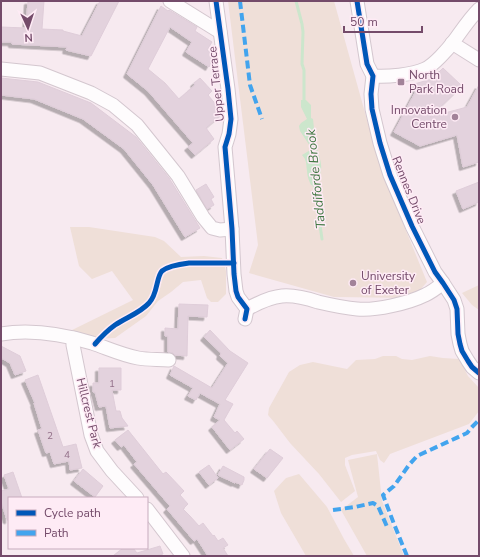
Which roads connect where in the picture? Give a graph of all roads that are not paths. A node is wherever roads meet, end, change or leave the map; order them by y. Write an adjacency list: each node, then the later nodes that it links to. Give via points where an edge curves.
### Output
1 (170, 1): 5 (street, Upper Terrace)
2 (216, 1): 5 (street)
3 (357, 1): 9 (street, Rennes Drive, via 366,64)
4 (479, 9): 6 (street)
5 (220, 32): 10 (street, Upper Terrace, via 231,119 225,147)
6 (452, 43): 7 (street); 9 (street, via 426,69 383,77)
7 (479, 60)
8 (1, 69): 10 (street, via 40,73 91,93 113,105 137,125 158,151 178,176 212,228)
9 (373, 76): 11 (street, Rennes Drive, via 372,109 390,175 412,226)
10 (232, 229): 11 (street, Upper Terrace, via 236,291 246,314 263,301 282,296 298,297 342,308 376,308 426,295)
11 (443, 283): 15 (street, Rennes Drive, via 457,309 462,351)
12 (1, 334): 13 (street, via 29,332)
13 (73, 338): 14 (street, via 139,358); 16 (street, Hillcrest Park, via 91,435 97,451)
14 (169, 360)
15 (479, 373)
16 (136, 497)
17 (148, 510): 18 (street)
18 (183, 556)

